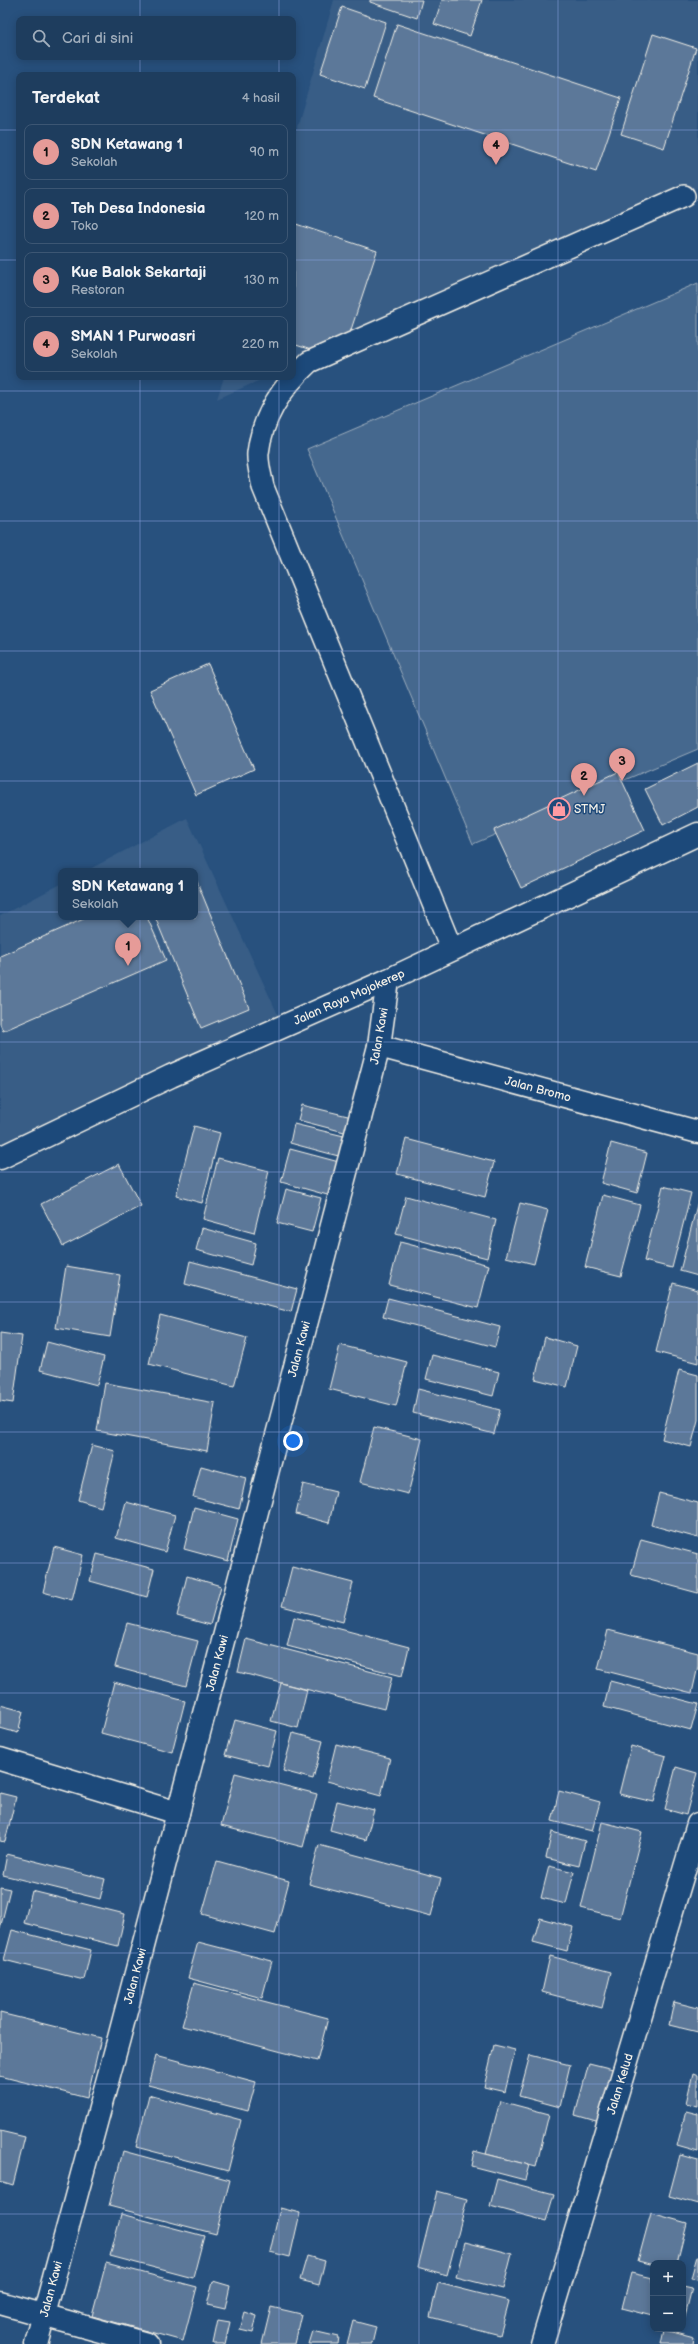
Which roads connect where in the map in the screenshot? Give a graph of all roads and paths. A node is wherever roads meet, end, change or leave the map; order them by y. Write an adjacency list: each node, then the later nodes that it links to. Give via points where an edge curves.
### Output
1 (684, 196): 2 (lane, via 309,362)
2 (296, 374)
3 (290, 380): 5 (lane, via 269,413 258,453 263,487)
4 (698, 834): 5 (street, Jalan Raya Mojokerep)
5 (452, 950): 6 (street, Jalan Raya Mojokerep)
6 (388, 980): 7 (street, Jalan Kawi); 9 (street, Jalan Raya Mojokerep, via 171,1076)
7 (379, 1046): 8 (street, Jalan Bromo); 11 (street, Jalan Kawi)
8 (698, 1132)
9 (0, 1158)
10 (0, 1759): 11 (street)
11 (178, 1813): 14 (street, Jalan Kawi)
12 (698, 1824): 17 (street, Jalan Kelud)
13 (0, 2303): 14 (street)
14 (44, 2316): 15 (street, Jalan Kawi); 16 (street)
15 (36, 2344)
16 (147, 2344)
17 (542, 2344)

